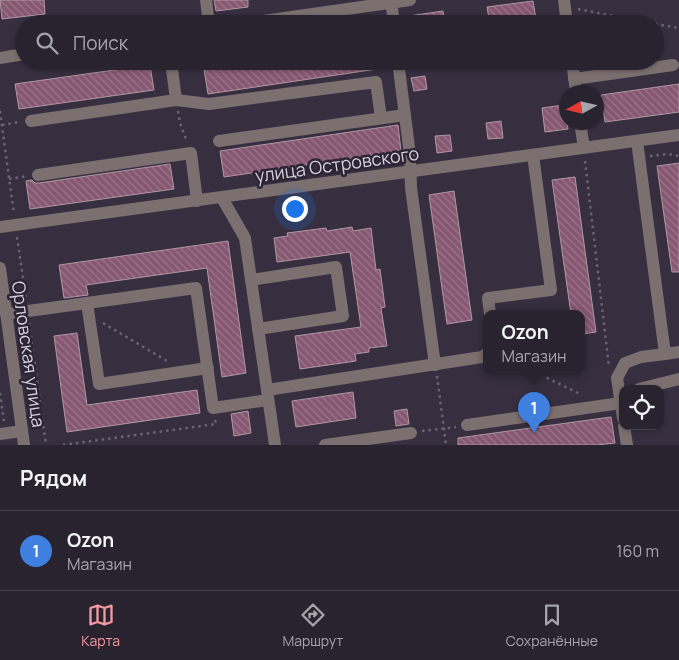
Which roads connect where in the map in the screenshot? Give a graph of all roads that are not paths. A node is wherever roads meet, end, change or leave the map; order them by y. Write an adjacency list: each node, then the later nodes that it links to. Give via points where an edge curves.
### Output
1 (206, 0): 4 (street)
2 (410, 0): 3 (street)
3 (391, 1): 5 (street); 6 (street)
4 (208, 15)
5 (300, 15)
6 (393, 15)
7 (15, 56): 8 (street)
8 (0, 58)
9 (673, 65): 10 (street)
10 (664, 66)
11 (172, 70): 17 (street)
12 (399, 70): 18 (street)
13 (573, 70): 15 (street)
14 (638, 70): 15 (street)
15 (574, 79): 16 (street)
16 (575, 85)
17 (177, 103): 19 (street, via 209,104 376,82); 20 (street)
18 (405, 115): 19 (street); 27 (street)
19 (381, 118): 23 (street)
20 (31, 121)
21 (581, 130): 25 (street)
22 (679, 135): 24 (street, улица Островского)
23 (219, 141)
24 (636, 141): 25 (street, улица Островского); 39 (street)
25 (584, 148): 26 (street, улица Островского)
26 (533, 155): 27 (street, улица Островского); 35 (street, via 551,290 488,298)
27 (411, 171): 29 (street, улица Островского); 41 (street)
28 (38, 175): 30 (street, via 191,154)
29 (222, 198): 30 (street, улица Островского); 33 (street, via 245,238)
30 (197, 201): 31 (street, улица Островского)
31 (0, 227)
32 (0, 268): 36 (street, Орловская улица)
33 (251, 280): 37 (street); 37 (street, via 336,267 343,316)
34 (88, 309): 36 (street); 42 (street, via 99,384); 42 (street, via 196,288)
35 (490, 310)
36 (6, 314): 50 (street, Орловская улица)
37 (258, 329): 46 (street)
38 (679, 352): 39 (street)
39 (665, 354): 45 (street, via 625,363 617,378)
40 (483, 356): 41 (street)
41 (435, 365): 46 (street)
42 (208, 368): 46 (street, via 213,408)
43 (679, 379): 44 (street)
44 (655, 385)
45 (619, 387)
46 (268, 395): 54 (street)
47 (619, 397): 48 (street, via 603,406)
48 (467, 425)
49 (625, 430): 56 (street)
50 (22, 431): 52 (street); 53 (street, Орловская улица)
51 (411, 433): 55 (street)
52 (3, 434)
53 (24, 445)
54 (275, 445)
55 (325, 445)
56 (627, 445)

